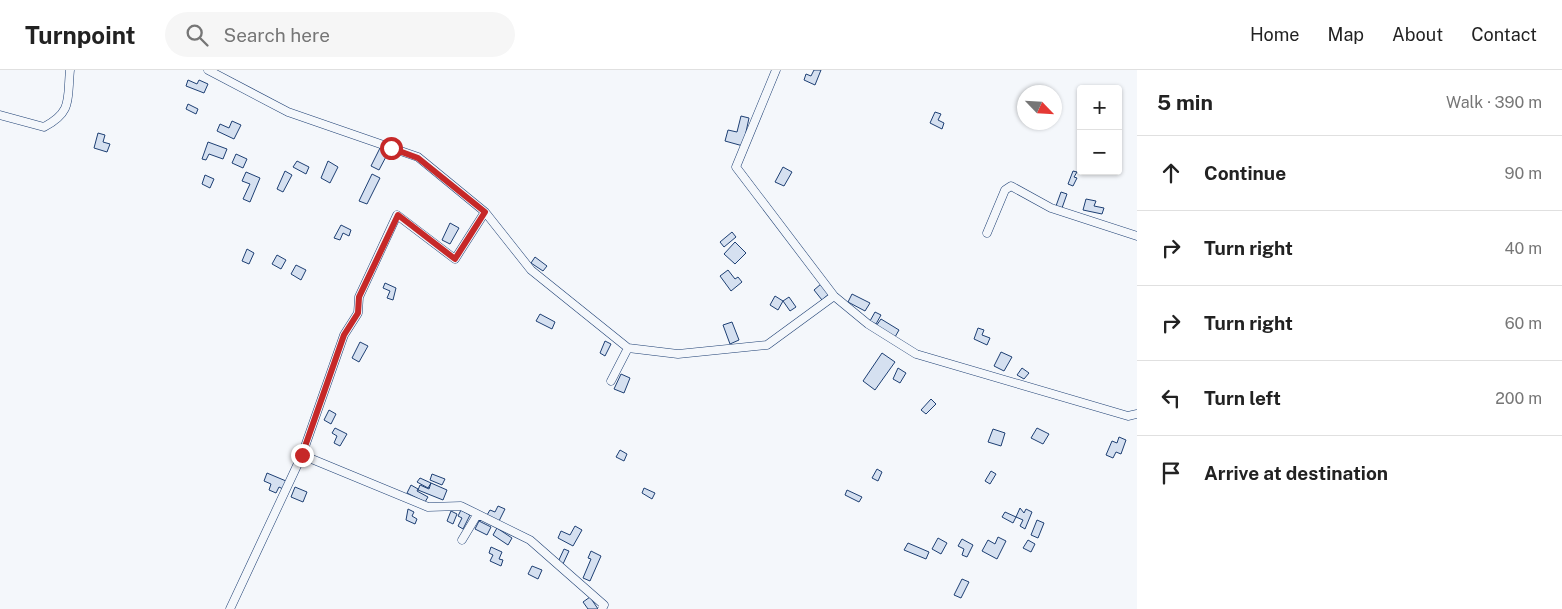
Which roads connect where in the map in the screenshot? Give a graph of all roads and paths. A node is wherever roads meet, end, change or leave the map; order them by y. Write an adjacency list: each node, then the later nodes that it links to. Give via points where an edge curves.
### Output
1 (70, 70): 4 (street, via 66,109 58,120 44,127)
2 (208, 70): 5 (street, via 288,112 418,158)
3 (776, 70): 8 (street, via 736,167)
4 (0, 115)
5 (485, 212): 9 (street, via 531,270); 12 (street, via 455,259 398,215 359,297 358,313 344,335)
6 (987, 233): 7 (street, via 1005,190 1010,186 1050,208)
7 (1137, 236)
8 (834, 296): 9 (street, via 767,345 678,354); 11 (street, via 868,324 916,354 1128,416)
9 (628, 348): 10 (street)
10 (611, 381)
11 (1137, 414)
12 (302, 455): 13 (street, via 428,507 461,506); 15 (street)
13 (477, 515): 14 (street); 16 (street, via 530,540 604,605)
14 (462, 540)
15 (230, 609)
16 (602, 609)

